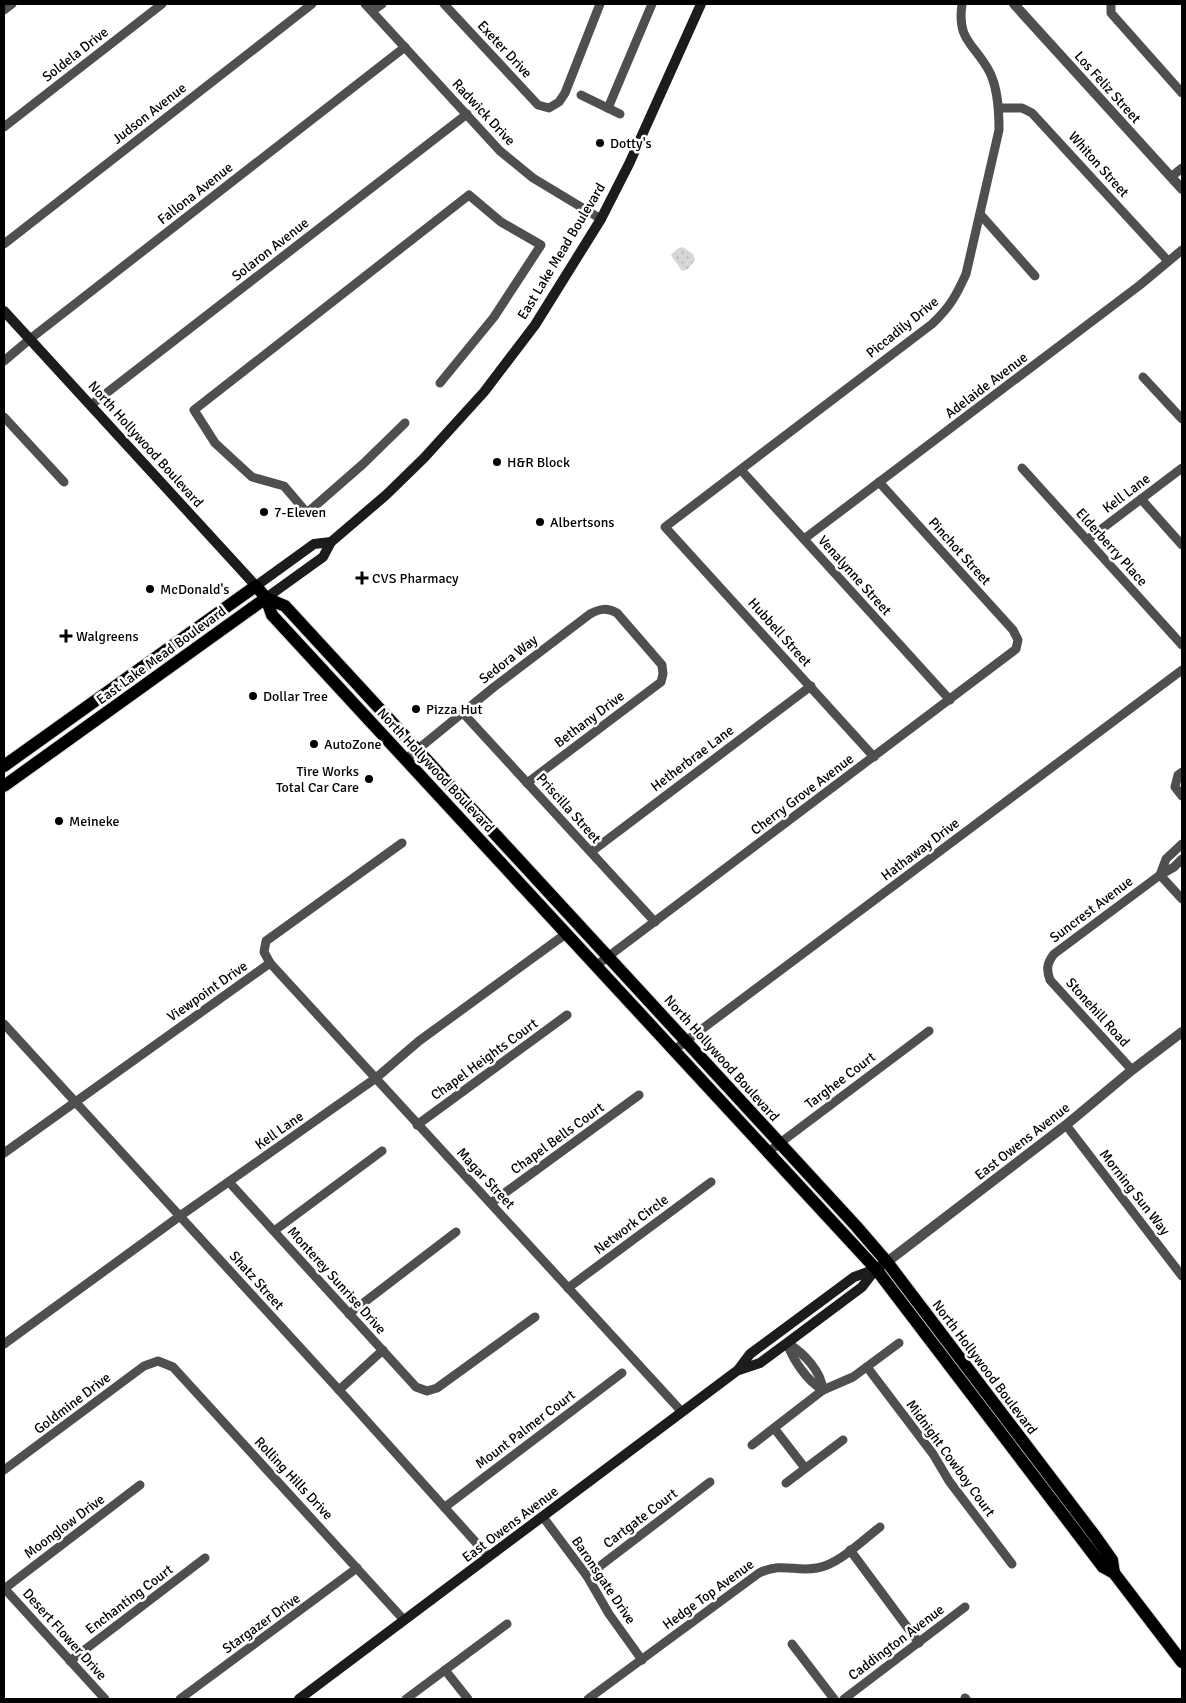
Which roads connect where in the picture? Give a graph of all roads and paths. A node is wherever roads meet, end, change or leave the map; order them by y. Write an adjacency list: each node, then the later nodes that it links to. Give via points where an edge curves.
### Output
1 (12, 4): 13 (street)
2 (162, 4): 22 (street, Soldela Drive)
3 (312, 4): 28 (street, Judson Avenue)
4 (366, 4): 14 (street, Radwick Drive)
5 (382, 4): 14 (street)
6 (444, 4): 7 (street, Exeter Drive, via 538,105 549,108 559,102 564,93)
7 (600, 4)
8 (652, 4): 18 (street)
9 (701, 4): 27 (main road, East Lake Mead Boulevard)
10 (962, 4): 19 (street, Piccadily Drive, via 960,26 964,37 988,69)
11 (1014, 4): 24 (street, Los Feliz Street)
12 (1110, 4): 16 (street, via 1112,13)
13 (4, 10)
14 (372, 11): 15 (street, Radwick Drive)
15 (405, 47): 20 (street, Radwick Drive); 33 (street, Fallona Avenue)
16 (1182, 93)
17 (582, 95): 18 (street)
18 (608, 108): 21 (street)
19 (999, 108): 26 (street, Piccadily Drive, via 1000,130); 30 (street, Whiton Street, via 1022,108 1032,113)
20 (467, 114): 27 (street, Radwick Drive, via 500,150 533,178); 37 (street, Solaron Avenue)
21 (620, 114)
22 (4, 127)
23 (1182, 168): 24 (street)
24 (1171, 177): 25 (street, Los Feliz Street)
25 (1182, 187)
26 (980, 214): 31 (street); 43 (street, Piccadily Drive, via 966,274 949,307 932,324)
27 (601, 219): 50 (main road, East Lake Mead Boulevard, via 535,326 484,392 417,465)
28 (4, 244)
29 (1182, 250): 30 (street, Adelaide Avenue)
30 (1168, 261): 45 (street, Adelaide Avenue)
31 (1036, 276)
32 (4, 310): 33 (main road, North Hollywood Boulevard)
33 (30, 339): 34 (street, Fallona Avenue); 37 (main road, North Hollywood Boulevard)
34 (4, 361)
35 (1143, 377): 39 (street)
36 (440, 383): 40 (street, via 494,317 541,245 501,222 469,195 194,410 215,443 252,477 284,486 307,513)
37 (91, 405): 52 (main road, North Hollywood Boulevard)
38 (4, 417): 44 (street)
39 (1182, 419)
40 (405, 423)
41 (1022, 468): 49 (street, Elderberry Place)
42 (1182, 468): 46 (street, Kell Lane)
43 (741, 470): 47 (street, Piccadily Drive); 48 (street, Venalynne Street)
44 (64, 482)
45 (879, 482): 48 (street, Adelaide Avenue); 55 (street, Pinchot Street, via 1013,630)
46 (1141, 499): 49 (street, Kell Lane); 51 (street)
47 (665, 527): 60 (street, Hubbell Street)
48 (804, 539): 62 (street, Venalynne Street)
49 (1087, 540): 56 (street, Elderberry Place)
50 (331, 542): 52 (main road, East Lake Mead Boulevard, via 314,544); 53 (main road, East Lake Mead Boulevard, via 323,556)
51 (1182, 545)
52 (256, 586): 53 (main road, North Hollywood Boulevard); 58 (main road, East Lake Mead Boulevard)
53 (266, 598): 59 (main road, North Hollywood Boulevard, via 283,605); 61 (main road, North Hollywood Boulevard, via 272,615); 64 (main road, East Lake Mead Boulevard)
54 (609, 609): 63 (street, Sedora Way, via 599,609 590,614); 72 (street, Bethany Drive, via 617,613 662,665 661,682)
55 (1018, 640): 62 (street, Cherry Grove Avenue, via 1016,649)
56 (1182, 645)
57 (1182, 670): 91 (street, Hathaway Drive)
58 (136, 671): 64 (main road, via 129,687 94,714); 65 (main road, East Lake Mead Boulevard)
59 (353, 680): 61 (main road); 66 (main road, North Hollywood Boulevard)
60 (811, 686): 67 (street, Hubbell Street); 77 (street, Hetherbrae Lane)
61 (341, 690): 68 (main road, North Hollywood Boulevard)
62 (950, 700): 67 (street, Cherry Grove Avenue)
63 (463, 712): 66 (street, Sedora Way); 72 (street, Priscilla Street)
64 (91, 724): 70 (main road, East Lake Mead Boulevard)
65 (42, 738): 69 (main road, East Lake Mead Boulevard); 70 (main road, via 41,747 23,766)
66 (418, 750): 68 (street, Sedora Way); 83 (main road, North Hollywood Boulevard)
67 (874, 757): 81 (street, Cherry Grove Avenue)
68 (406, 760): 82 (main road, North Hollywood Boulevard)
69 (4, 766)
70 (23, 772): 73 (main road, East Lake Mead Boulevard)
71 (1180, 774): 74 (street, via 1175,787)
72 (527, 783): 77 (street, Priscilla Street)
73 (4, 786)
74 (1182, 796)
75 (402, 843): 84 (street, via 266,941 264,952)
76 (1182, 844): 79 (street, Suncrest Avenue, via 1166,860)
77 (591, 852): 81 (street, Priscilla Street)
78 (1182, 859): 79 (street, Suncrest Avenue)
79 (1160, 875): 80 (street); 86 (street, Suncrest Avenue, via 1054,954)
80 (1182, 899)
81 (655, 922): 83 (street, Cherry Grove Avenue)
82 (567, 933): 85 (main road, North Hollywood Boulevard); 94 (street, Kell Lane, via 419,1041)
83 (608, 957): 85 (street, Cherry Grove Avenue); 91 (main road, North Hollywood Boulevard)
84 (270, 963): 94 (street, Magar Street); 96 (street, Viewpoint Drive)
85 (597, 965): 92 (main road, North Hollywood Boulevard)
86 (1047, 970): 93 (street, Stonehill Road, via 1050,980)
87 (567, 1015): 97 (street, Chapel Heights Court)
88 (4, 1024): 96 (street, Shatz Street)
89 (929, 1030): 99 (street, Targhee Court)
90 (1182, 1032): 93 (street, East Owens Avenue)
91 (686, 1041): 92 (street, Hathaway Drive); 99 (main road, North Hollywood Boulevard)
92 (674, 1050): 101 (main road, North Hollywood Boulevard)
93 (1132, 1070): 98 (street, East Owens Avenue)
94 (376, 1078): 97 (street, Magar Street); 103 (street, Kell Lane)
95 (639, 1095): 105 (street, Chapel Bells Court)
96 (75, 1102): 102 (street, Viewpoint Drive); 106 (street, Shatz Street)
97 (417, 1125): 105 (street, Magar Street)
98 (1066, 1125): 109 (street, East Owens Avenue); 110 (street, Morning Sun Way)
99 (780, 1144): 101 (street, Targhee Court); 109 (main road, North Hollywood Boulevard, via 856,1226)
100 (382, 1151): 107 (street)
101 (768, 1152): 109 (main road, North Hollywood Boulevard)
102 (4, 1153)
103 (229, 1182): 106 (street, Kell Lane); 107 (street, Monterey Sunrise Drive)
104 (711, 1182): 111 (street, Network Circle)
105 (491, 1204): 111 (street, Magar Street)
106 (180, 1216): 116 (street, Kell Lane); 122 (street, Shatz Street)
107 (274, 1231): 112 (street, Monterey Sunrise Drive)
108 (456, 1232): 112 (street)
109 (881, 1266): 114 (main road, East Owens Avenue, via 862,1287); 120 (main road, East Owens Avenue, via 854,1277 750,1354); 148 (main road, North Hollywood Boulevard, via 1095,1536 1112,1560 1114,1573)
110 (1182, 1276)
111 (568, 1288): 124 (street, Magar Street)
112 (349, 1314): 117 (street, Monterey Sunrise Drive)
113 (535, 1317): 117 (street, Monterey Sunrise Drive, via 437,1388 427,1391 416,1387)
114 (787, 1343): 120 (main road, East Owens Avenue, via 760,1363); 123 (street, via 792,1356 814,1385)
115 (899, 1343): 119 (street)
116 (4, 1344)
117 (383, 1350): 122 (street)
118 (158, 1360): 129 (street, Goldmine Drive, via 144,1366); 140 (street, Rolling Hills Drive, via 173,1367)
119 (866, 1367): 123 (street, via 853,1377); 139 (street, Midnight Cowboy Court)
120 (738, 1370): 124 (main road, East Owens Avenue)
121 (622, 1373): 133 (street, Mount Palmer Court)
122 (339, 1390): 133 (street, Shatz Street)
123 (823, 1390): 125 (street)
124 (682, 1412): 134 (main road, East Owens Avenue)
125 (774, 1428): 127 (street); 128 (street)
126 (844, 1440): 128 (street)
127 (752, 1445)
128 (805, 1468): 131 (street)
129 (4, 1470)
130 (710, 1482): 141 (street, Cartgate Court)
131 (786, 1483)
132 (140, 1485): 142 (street, Moonglow Drive)
133 (445, 1507): 137 (street, Shatz Street)
134 (543, 1517): 137 (main road, East Owens Avenue); 141 (street, Baronsgate Drive)
135 (880, 1527): 136 (street, Hedge Top Avenue)
136 (850, 1550): 146 (street); 149 (street, Hedge Top Avenue, via 820,1568 806,1570 781,1566 759,1573)
137 (489, 1557): 144 (main road, East Owens Avenue)
138 (204, 1558): 150 (street, Enchanting Court)
139 (1012, 1564)
140 (357, 1568): 144 (street, Rolling Hills Drive); 153 (street, Stargazer Drive)
141 (586, 1576): 149 (street, Baronsgate Drive)
142 (4, 1589): 150 (street, Desert Flower Drive)
143 (966, 1607): 146 (street, Caddington Avenue)
144 (404, 1620): 154 (main road, East Owens Avenue)
145 (507, 1624): 151 (street)
146 (919, 1642): 159 (street, Caddington Avenue)
147 (792, 1644): 158 (street)
148 (1180, 1655)
149 (642, 1660): 157 (street, Hedge Top Avenue)
150 (70, 1661): 152 (street, Desert Flower Drive)
151 (445, 1670): 155 (street); 156 (street)
152 (105, 1699)
153 (180, 1699)
154 (299, 1699)
155 (406, 1699)
156 (468, 1699)
157 (588, 1699)
158 (834, 1699)
159 (844, 1699)

